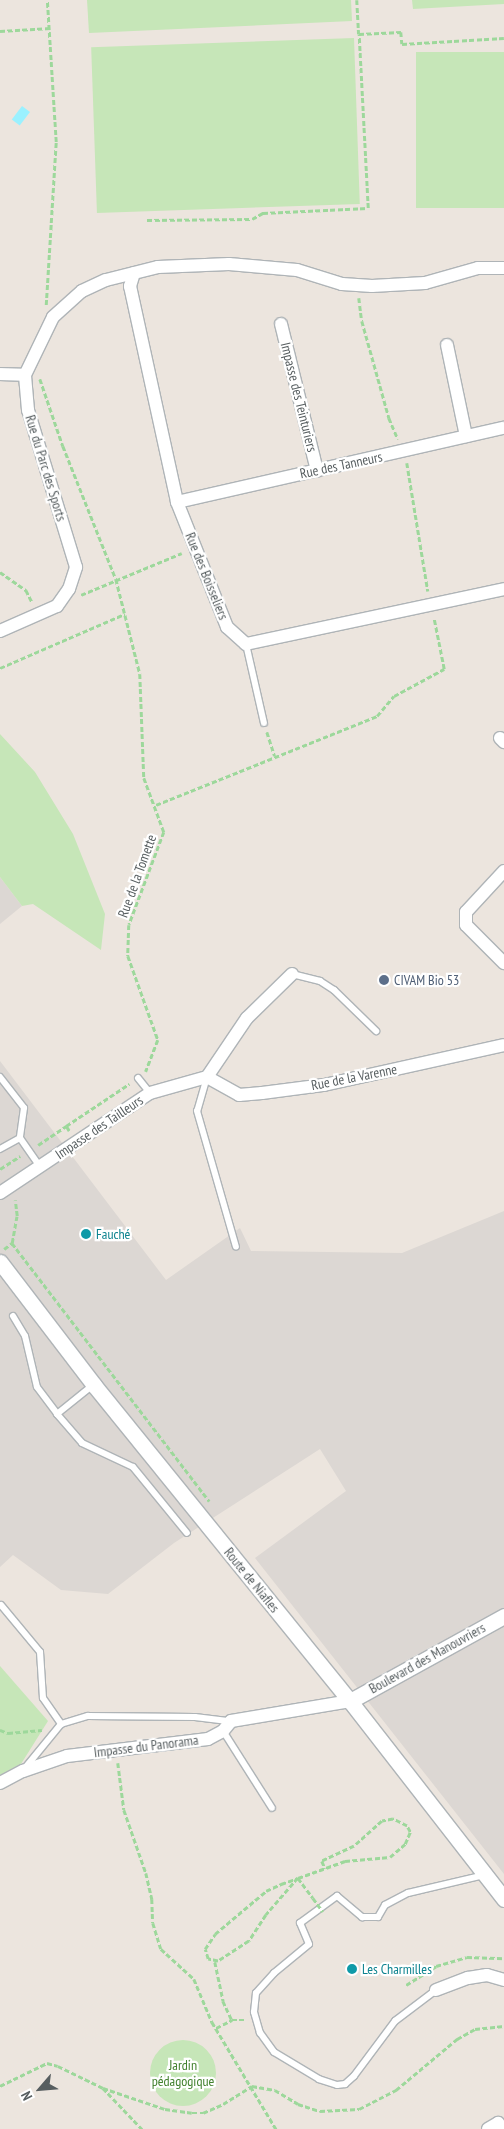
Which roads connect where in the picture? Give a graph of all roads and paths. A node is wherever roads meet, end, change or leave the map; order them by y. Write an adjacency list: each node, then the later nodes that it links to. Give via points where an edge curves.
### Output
1 (47, 0): 3 (path)
2 (357, 0): 5 (path)
3 (51, 28): 4 (path); 11 (path, via 56,142 45,304)
4 (0, 30)
5 (359, 34): 6 (path, via 401,32 402,44); 7 (path, via 368,208 263,213 252,219)
6 (504, 38)
7 (147, 220)
8 (504, 268): 10 (street, Rue du Parc des Sports, via 478,268 425,283)
9 (134, 273): 10 (street, Rue du Parc des Sports, via 158,267 229,264 297,270); 11 (street, Rue du Parc des Sports, via 82,291); 21 (street, Rue des Boisseliers, via 130,286)
10 (358, 286): 19 (path, via 362,321 389,418)
11 (53, 317): 14 (street, Rue du Parc des Sports)
12 (281, 324): 20 (street, Impasse des Teinturiers)
13 (447, 345): 18 (street)
14 (33, 356): 16 (street, Rue du Parc des Sports); 24 (path, via 63,446)
15 (0, 374): 16 (street)
16 (25, 375): 27 (street, Rue du Parc des Sports, via 28,410 76,567 69,589)
17 (504, 428): 18 (street, Rue des Tanneurs)
18 (466, 436): 19 (street, Rue des Tanneurs)
19 (404, 452): 20 (street, Rue des Tanneurs); 26 (path)
20 (317, 470): 21 (street, Rue des Tanneurs)
21 (177, 502): 22 (street, Rue des Boisseliers)
22 (195, 548): 24 (path); 31 (street, Rue des Boisseliers, via 227,627)
23 (0, 572): 29 (path, via 26,590)
24 (116, 579): 27 (path); 28 (path)
25 (504, 589): 26 (street)
26 (431, 604): 31 (street); 34 (path, via 444,669 394,696 377,716)
27 (57, 606): 29 (street)
28 (125, 614): 32 (path); 35 (path, via 140,674 144,778)
29 (38, 615): 30 (street)
30 (0, 631)
31 (246, 644): 33 (lane)
32 (0, 668)
33 (264, 723): 34 (path)
34 (275, 756): 35 (path)
35 (156, 805): 41 (path, Rue de la Tomette, via 164,832 129,924 128,956 158,1040)
36 (504, 871): 37 (street, via 466,912 466,924)
37 (504, 962)
38 (292, 974): 39 (lane, via 320,981 334,990); 43 (street, via 247,1018)
39 (376, 1031)
40 (504, 1045): 43 (street, Rue de la Varenne, via 324,1085 262,1093 239,1094)
41 (148, 1071)
42 (0, 1077): 46 (lane, via 26,1112 19,1131)
43 (207, 1077): 45 (street, Impasse des Tailleurs); 53 (lane, via 197,1111)
44 (135, 1080): 45 (lane); 47 (path, via 66,1126)
45 (150, 1093): 47 (street, Impasse des Tailleurs)
46 (20, 1138): 48 (lane); 49 (lane)
47 (76, 1142): 49 (street, Impasse des Tailleurs)
48 (0, 1150)
49 (40, 1167): 50 (street, Impasse des Tailleurs)
50 (0, 1193)
51 (14, 1199): 52 (path, via 16,1216)
52 (12, 1243): 54 (path); 58 (path, via 204,1492)
53 (236, 1247)
54 (2, 1255): 56 (street, Route de Niafles)
55 (12, 1316): 57 (lane, via 25,1336 37,1387)
56 (94, 1384): 57 (lane); 62 (street, Route de Niafles)
57 (57, 1414): 59 (lane, via 82,1443 133,1468)
58 (211, 1506)
59 (187, 1534)
60 (1, 1605): 64 (lane, via 40,1652 43,1698)
61 (504, 1616): 62 (street, Boulevard des Manouvriers)
62 (350, 1701): 63 (street); 72 (street, Route de Niafles)
63 (231, 1721): 64 (lane, via 108,1715 88,1716); 66 (street)
64 (60, 1724): 65 (path, via 40,1730); 68 (lane)
65 (0, 1730)
66 (223, 1732): 67 (street, Impasse du Panorama, via 208,1739); 70 (lane)
67 (115, 1748): 68 (street, Impasse du Panorama, via 67,1756); 84 (path, via 124,1810 146,1873 156,1935 165,1955 194,1979)
68 (23, 1770): 69 (street, Impasse du Panorama)
69 (0, 1784)
70 (272, 1808)
71 (325, 1868): 71 (path, via 345,1861 390,1857 405,1844 410,1832 407,1826 393,1819 382,1821 354,1846 322,1861); 73 (path)
72 (484, 1875): 74 (street, Route de Niafles); 82 (lane, via 408,1893 385,1905 378,1917 362,1917 337,1896 300,1923 309,1944 256,1993)
73 (298, 1878): 75 (path, bridge); 77 (path, via 266,1915 249,1942); 77 (path, via 266,1891 215,1934 205,1949 208,1959)
74 (504, 1899)
75 (323, 1912)
76 (504, 1958): 79 (path, via 467,1957 436,1966)
77 (215, 1962): 81 (path, via 223,2001)
78 (504, 1980): 80 (street, via 487,1976 468,1978)
79 (406, 1985)
80 (436, 1990): 82 (lane, via 395,2021 345,2084 319,2079 274,2052 260,2033)
81 (232, 2020): 82 (path); 84 (path)
82 (256, 2020)
83 (504, 2026): 86 (path, via 475,2030 457,2039 396,2090 359,2110 320,2111 298,2104 275,2090)
84 (216, 2028): 86 (path)
85 (0, 2086): 87 (path, via 47,2063)
86 (252, 2086): 87 (path, via 203,2114 165,2109); 89 (path)
87 (104, 2088): 88 (path)
88 (142, 2129)
89 (276, 2129)
90 (488, 2129): 91 (street, via 498,2123)
91 (502, 2129)

